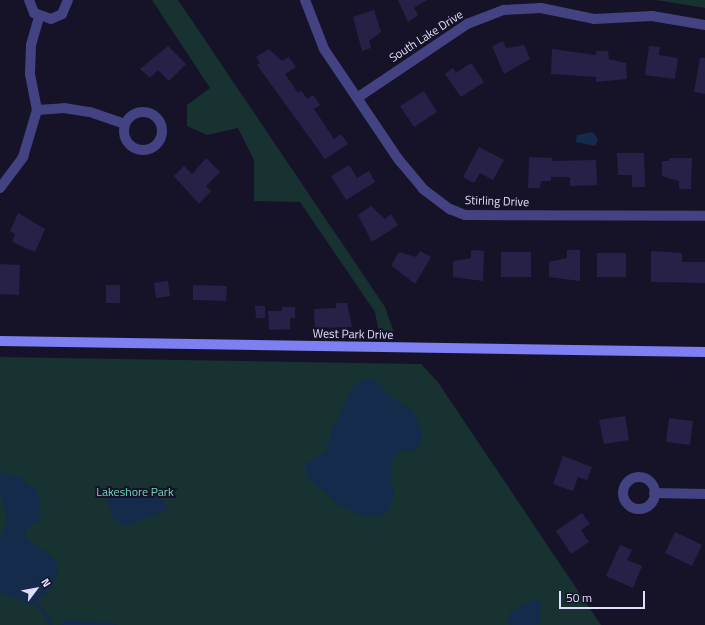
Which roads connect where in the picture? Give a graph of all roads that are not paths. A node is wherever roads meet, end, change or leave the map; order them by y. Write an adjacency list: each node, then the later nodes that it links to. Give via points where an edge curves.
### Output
1 (29, 0): 4 (street)
2 (68, 0): 4 (street, via 66,8 57,17)
3 (305, 0): 6 (street, Stirling Drive, via 319,41)
4 (39, 17): 7 (street, via 31,45 30,74)
5 (705, 25): 6 (street, South Lake Drive, via 652,16 594,19 540,8 504,10 466,24)
6 (357, 98): 10 (street, Stirling Drive, via 414,179 432,197 458,212)
7 (37, 110): 8 (street, via 77,110); 9 (street, via 22,157)
8 (125, 124)
9 (0, 188)
10 (705, 216)
11 (0, 341): 12 (street, West Park Drive)
12 (705, 352)
13 (654, 493): 14 (street)
14 (705, 494)

